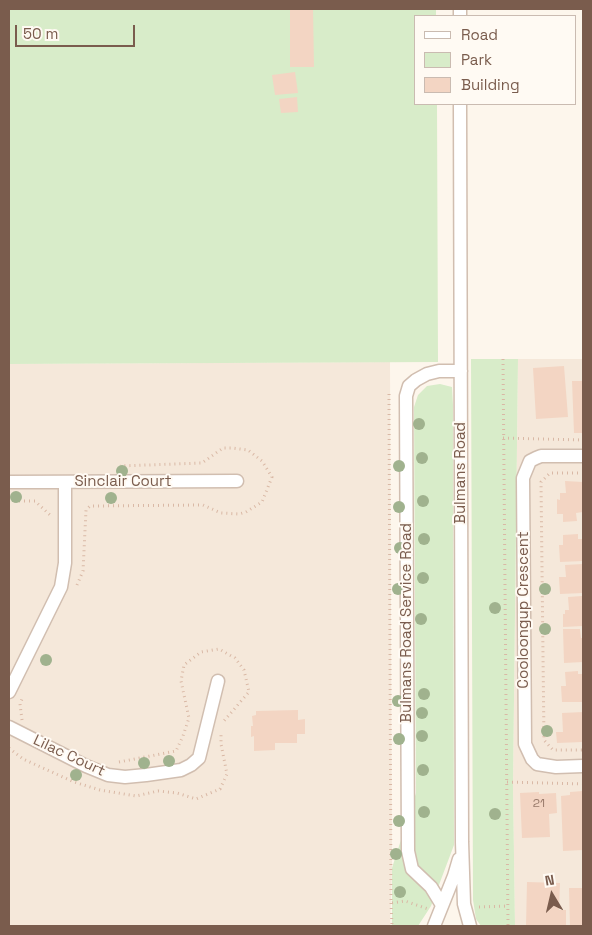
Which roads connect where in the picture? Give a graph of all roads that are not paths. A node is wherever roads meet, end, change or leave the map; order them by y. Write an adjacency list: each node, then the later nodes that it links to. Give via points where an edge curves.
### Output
1 (460, 105): 2 (street, Bulmans Road)
2 (461, 371): 11 (street, Bulmans Road); 12 (street, Bulmans Road Service Road, via 427,374 410,386 406,396 408,851 412,869 431,887)
3 (583, 456): 10 (street, Cooloongup Crescent, via 541,456 530,461 523,478 525,744 537,764)
4 (237, 481): 6 (street, Sinclair Court)
5 (9, 482): 6 (street, Sinclair Court)
6 (64, 482): 8 (street, via 65,563 61,587)
7 (218, 681): 9 (street, Lilac Court, via 199,758 181,770 125,777 108,775)
8 (9, 692)
9 (9, 727)
10 (583, 766)
11 (462, 842): 12 (street, Bulmans Road, via 454,876); 14 (street, Bulmans Road, via 464,904)
12 (442, 905): 13 (street, Bulmans Road)
13 (434, 926)
14 (470, 926)

